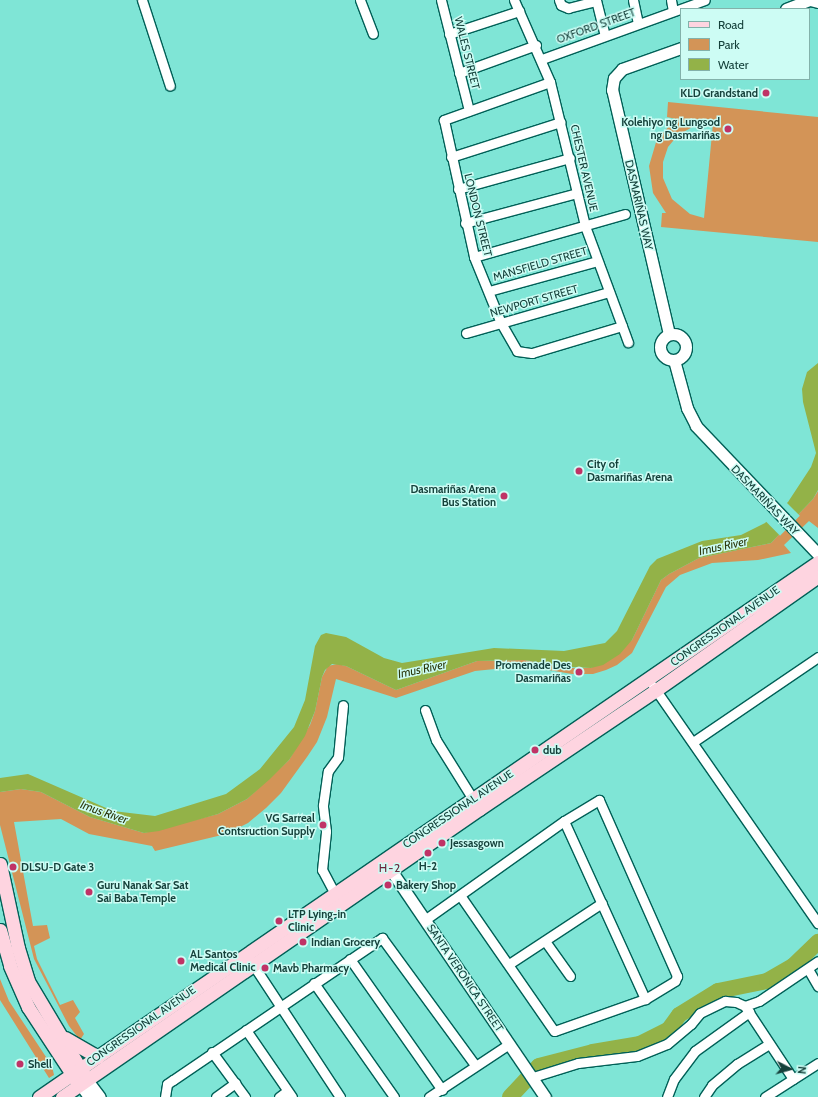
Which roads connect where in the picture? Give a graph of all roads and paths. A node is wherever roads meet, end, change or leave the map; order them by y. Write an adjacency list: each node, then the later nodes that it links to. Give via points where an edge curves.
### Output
1 (142, 0): 25 (street)
2 (360, 0): 17 (street)
3 (441, 0): 18 (street, WALES STREET)
4 (514, 0): 14 (street, CHESTER AVENUE)
5 (559, 0): 6 (street, via 561,5 568,8)
6 (596, 0): 19 (street)
7 (633, 0): 16 (street)
8 (671, 0): 15 (street)
9 (705, 0): 11 (street, OXFORD STREET)
10 (818, 2): 12 (street, via 810,0)
11 (682, 8)
12 (789, 8)
13 (680, 9): 15 (street, OXFORD STREET)
14 (519, 11): 18 (street); 20 (street, CHESTER AVENUE)
15 (673, 11): 16 (street, OXFORD STREET)
16 (638, 23): 19 (street, OXFORD STREET)
17 (373, 34)
18 (450, 34): 23 (street, WALES STREET)
19 (605, 35): 22 (street, OXFORD STREET)
20 (536, 45): 22 (street, CHESTER AVENUE); 23 (street)
21 (680, 48): 42 (street, DASMARIÑAS WAY, via 622,69 614,78 612,90)
22 (542, 59): 24 (street, CHESTER AVENUE)
23 (459, 73): 26 (street, WALES STREET)
24 (550, 82): 26 (street); 27 (street, CHESTER AVENUE)
25 (170, 86)
26 (468, 112): 28 (street, LONDON STREET, via 444,120)
27 (561, 122): 28 (street); 29 (street, CHESTER AVENUE)
28 (451, 157): 30 (street, LONDON STREET)
29 (570, 158): 30 (street); 31 (street, CHESTER AVENUE)
30 (458, 189): 33 (street, LONDON STREET)
31 (577, 194): 33 (street); 34 (street, CHESTER AVENUE)
32 (625, 214): 34 (street)
33 (465, 223): 35 (street, LONDON STREET)
34 (585, 226): 35 (street); 36 (street, CHESTER AVENUE)
35 (474, 257): 37 (street, LONDON STREET)
36 (597, 261): 37 (street, MANSFIELD STREET); 38 (street, CHESTER AVENUE)
37 (489, 291): 39 (street, LONDON STREET)
38 (609, 292): 39 (street, NEWPORT STREET); 40 (street, CHESTER AVENUE)
39 (501, 323): 40 (street, LONDON STREET, via 513,347 522,353 532,353); 41 (street, NEWPORT STREET)
40 (622, 326): 43 (street, CHESTER AVENUE)
41 (466, 333)
42 (669, 334): 44 (street, via 660,343 660,351 665,358); 44 (street, via 680,336 686,347 683,354)
43 (628, 342)
44 (674, 360): 45 (street, DASMARIÑAS WAY, via 687,408 696,426)
45 (817, 553): 48 (main road, CONGRESSIONAL AVENUE)
46 (818, 576): 49 (main road, CONGRESSIONAL AVENUE)
47 (818, 657): 52 (street)
48 (649, 679): 49 (street); 53 (main road, CONGRESSIONAL AVENUE)
49 (656, 690): 52 (street); 53 (main road, CONGRESSIONAL AVENUE)
50 (343, 705): 57 (street, via 338,756 328,771 323,805 326,831 322,870)
51 (426, 710): 53 (street, via 436,740)
52 (693, 742): 61 (street)
53 (475, 804): 56 (main road, CONGRESSIONAL AVENUE)
54 (564, 821): 58 (street); 59 (street); 72 (street, via 596,800 601,801 677,972 675,980)
55 (0, 864): 76 (main road, via 24,969 39,1001)
56 (387, 865): 57 (main road, CONGRESSIONAL AVENUE); 60 (street, SANTA VERONICA STREET); 65 (main road, CONGRESSIONAL AVENUE)
57 (335, 894): 65 (main road, CONGRESSIONAL AVENUE)
58 (460, 895): 60 (street); 67 (street)
59 (602, 903): 63 (street); 72 (street)
60 (426, 919): 77 (street, SANTA VERONICA STREET)
61 (818, 923)
62 (0, 930): 84 (main road, via 10,966 28,1007)
63 (546, 940): 67 (street); 69 (street)
64 (350, 959): 70 (street); 82 (street, via 378,938 386,940); 87 (street)
65 (248, 961): 73 (street); 80 (main road, CONGRESSIONAL AVENUE); 84 (main road, CONGRESSIONAL AVENUE)
66 (818, 961): 68 (street)
67 (508, 964): 72 (street, via 554,1031)
68 (808, 969): 71 (street); 74 (street)
69 (570, 976)
70 (314, 983): 73 (street); 98 (street)
71 (818, 986)
72 (645, 999)
73 (279, 1006): 75 (street); 97 (street)
74 (747, 1009): 78 (street); 83 (street, via 736,1002 725,1001 700,1013 667,1044 637,1056); 101 (street, via 695,1051 674,1079)
75 (246, 1030): 79 (street); 88 (street)
76 (59, 1033): 80 (main road, via 71,1043); 84 (main road)
77 (509, 1044): 82 (street); 83 (street, SANTA VERONICA STREET)
78 (769, 1044): 85 (street); 102 (street, via 737,1064 712,1085)
79 (212, 1052): 86 (street); 93 (street, via 167,1084)
80 (98, 1057): 84 (main road, CONGRESSIONAL AVENUE)
81 (818, 1063): 85 (street)
82 (475, 1065): 87 (street)
83 (530, 1072): 100 (street, SANTA VERONICA STREET)
84 (80, 1077): 89 (main road, CONGRESSIONAL AVENUE); 90 (main road, CONGRESSIONAL AVENUE); 91 (street); 92 (street)
85 (793, 1079): 103 (street)
86 (235, 1083): 94 (street); 95 (street)
87 (442, 1090): 99 (street)
88 (290, 1094): 96 (street)
89 (39, 1097)
90 (62, 1097)
91 (90, 1097)
92 (100, 1097)
93 (164, 1097)
94 (216, 1097)
95 (245, 1097)
96 (279, 1097)
97 (340, 1097)
98 (394, 1097)
99 (429, 1097)
100 (546, 1097)
101 (667, 1097)
102 (704, 1097)
103 (765, 1097)

